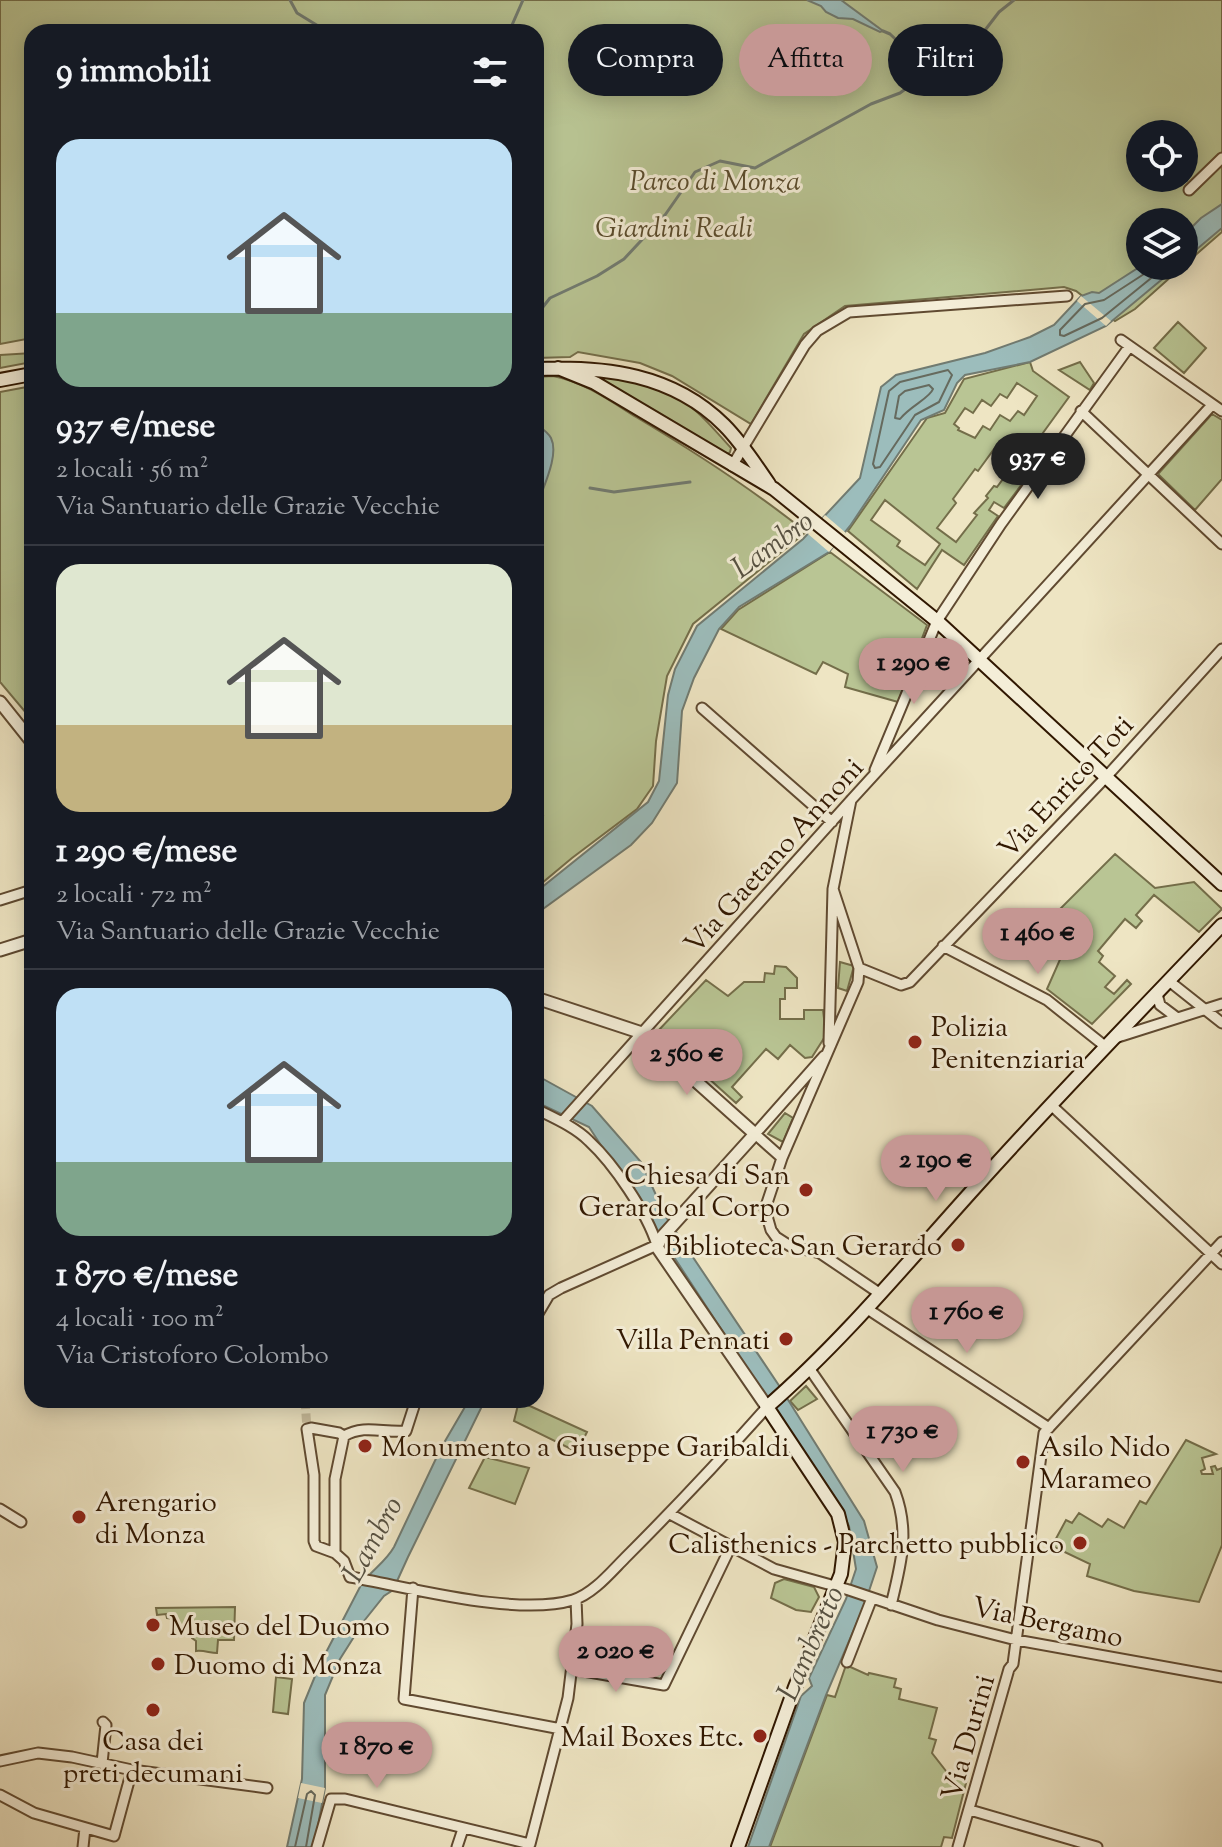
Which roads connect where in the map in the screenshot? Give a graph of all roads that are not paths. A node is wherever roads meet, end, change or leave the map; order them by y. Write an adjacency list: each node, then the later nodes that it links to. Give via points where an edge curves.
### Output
1 (1222, 158): 2 (street)
2 (1198, 181)
3 (1067, 296): 11 (street, via 849,312 805,345)
4 (558, 368): 5 (main road); 11 (main road, via 584,367 662,383 694,400); 12 (main road, via 595,383)
5 (544, 369)
6 (24, 376): 7 (main road)
7 (0, 380)
8 (1212, 405): 9 (street, via 1125,344); 10 (street); 13 (street, Via Gaetano Annoni)
9 (1081, 411): 13 (street); 16 (street)
10 (1222, 411)
11 (743, 447): 12 (street); 14 (main road)
12 (732, 466): 14 (main road)
13 (1147, 474): 15 (street); 18 (street, Via Gaetano Annoni)
14 (774, 489): 16 (main road)
15 (1222, 544)
16 (937, 621): 18 (main road); 23 (street)
17 (1222, 649): 22 (street, Via Enrico Toti)
18 (980, 659): 22 (main road); 23 (street, Via Gaetano Annoni)
19 (0, 702): 21 (street)
20 (702, 708): 25 (street)
21 (24, 732)
22 (1107, 776): 26 (main road); 32 (street, Via Enrico Toti)
23 (872, 777): 24 (street, Via Gaetano Annoni)
24 (852, 799): 25 (street, Via Gaetano Annoni); 27 (street)
25 (832, 822): 46 (street, Via Gaetano Annoni)
26 (1222, 884)
27 (833, 889): 34 (street); 35 (street)
28 (24, 892): 29 (street)
29 (0, 900)
30 (1222, 925): 37 (main road)
31 (24, 942): 33 (street)
32 (943, 946): 36 (street, Via Enrico Toti, via 906,984); 47 (street, via 1047,1000)
33 (0, 950)
34 (853, 955): 35 (street); 36 (street)
35 (832, 959): 38 (street)
36 (859, 968): 40 (street)
37 (1169, 981): 39 (main road); 43 (street)
38 (831, 988): 40 (street); 48 (street)
39 (1157, 994): 44 (street, via 1160,1005); 47 (main road)
40 (852, 995): 48 (street)
41 (544, 1001): 46 (street)
42 (1222, 1004): 43 (street)
43 (1204, 1009): 44 (street); 45 (street)
44 (1176, 1017): 47 (street)
45 (1222, 1023)
46 (642, 1033): 51 (street, Via Gaetano Annoni); 52 (street)
47 (1110, 1042): 49 (main road)
48 (829, 1051): 52 (street); 53 (street)
49 (1051, 1105): 56 (street); 58 (main road)
50 (544, 1112): 51 (street)
51 (564, 1120): 54 (street, via 612,1169)
52 (755, 1134): 53 (street); 54 (street)
53 (782, 1158): 58 (street, via 765,1209 771,1230 790,1246 831,1259)
54 (659, 1242): 59 (street, via 561,1288); 62 (street, via 658,1251)
55 (1222, 1242): 56 (street)
56 (1211, 1254): 57 (street); 64 (street)
57 (1222, 1264)
58 (879, 1293): 60 (main road)
59 (544, 1303)
60 (866, 1308): 61 (main road); 64 (street)
61 (809, 1368): 62 (main road); 75 (street, via 895,1492 903,1514)
62 (769, 1405): 67 (street); 72 (main road, via 841,1522)
63 (413, 1408): 65 (street, via 406,1431 361,1428)
64 (1049, 1428): 76 (street, Via Durini, via 1039,1462)
65 (344, 1436): 70 (street, via 335,1479); 70 (street, via 307,1429 314,1475 314,1541)
66 (0, 1509): 68 (street)
67 (670, 1514): 69 (street, Via Bergamo); 74 (street)
68 (21, 1522)
69 (731, 1546): 72 (street, Via Bergamo, via 774,1569); 78 (street, via 664,1685)
70 (335, 1553): 71 (street, via 355,1578)
71 (413, 1588): 74 (street, via 494,1602); 81 (street, via 404,1699)
72 (843, 1589): 73 (street, Via Bergamo); 94 (main road, via 795,1687)
73 (870, 1597): 75 (street, Via Bergamo); 77 (street)
74 (576, 1599): 78 (street)
75 (891, 1605): 76 (street, Via Bergamo)
76 (1016, 1640): 79 (street, Via Bergamo); 87 (street, Via Durini)
77 (847, 1662)
78 (572, 1669): 81 (street)
79 (1222, 1677)
80 (103, 1722): 83 (street)
81 (561, 1729): 90 (street)
82 (0, 1761): 83 (street, via 33,1752)
83 (102, 1763): 84 (street)
84 (132, 1770): 85 (street); 88 (street, via 114,1836)
85 (267, 1788)
86 (0, 1795): 88 (street, via 34,1813)
87 (970, 1810): 95 (street, Via Durini); 96 (street)
88 (85, 1828): 91 (street)
89 (463, 1829): 90 (street); 92 (street, via 331,1799); 93 (street)
90 (532, 1846)
91 (83, 1847)
92 (317, 1847)
93 (457, 1847)
94 (738, 1847)
95 (958, 1847)
96 (1097, 1847)

